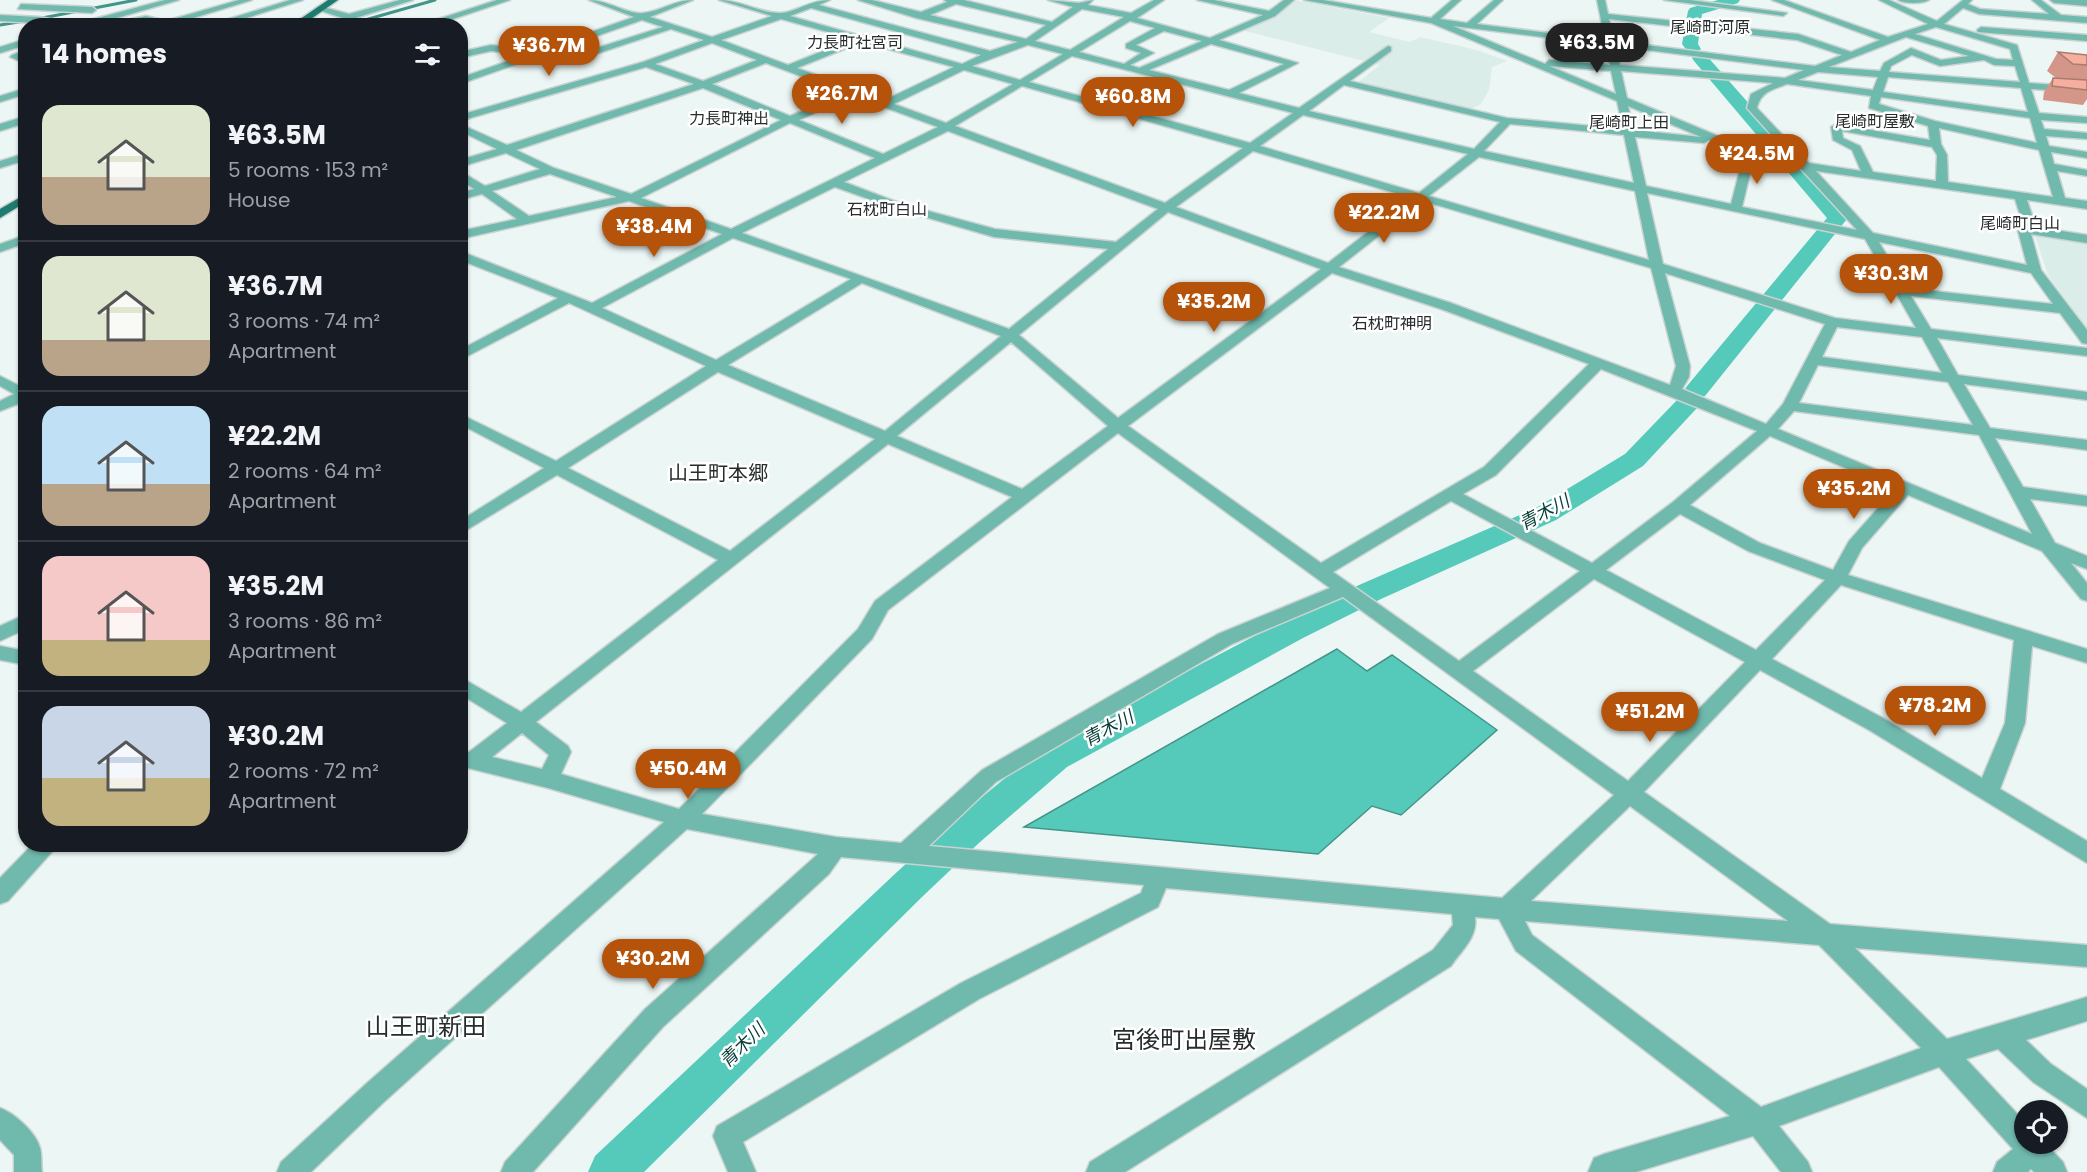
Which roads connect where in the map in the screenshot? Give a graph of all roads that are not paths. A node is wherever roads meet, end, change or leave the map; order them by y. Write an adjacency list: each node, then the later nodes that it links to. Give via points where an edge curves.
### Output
1 (36, 0): 40 (street)
2 (76, 0): 41 (street)
3 (248, 0): 58 (street)
4 (301, 0): 36 (street); 59 (street)
5 (409, 0): 36 (street, via 350,17)
6 (506, 0): 61 (street)
7 (593, 0): 38 (street)
8 (618, 0): 38 (street)
9 (689, 0): 52 (street)
10 (723, 0): 49 (street)
11 (791, 0): 37 (street)
12 (826, 0): 37 (street)
13 (862, 0): 48 (street)
14 (1052, 0): 39 (street)
15 (1089, 0): 39 (street)
16 (1160, 0): 53 (street)
17 (1202, 0): 46 (street)
18 (1290, 0): 46 (street)
19 (1308, 0): 44 (street)
20 (1457, 0): 63 (street)
21 (1499, 0): 66 (street)
22 (1601, 0): 50 (street)
23 (1668, 0): 45 (street)
24 (1776, 0): 42 (street)
25 (1815, 0): 42 (street)
26 (1883, 0): 67 (street)
27 (1902, 0): 28 (street)
28 (1925, 0)
29 (2036, 0): 54 (street)
30 (2054, 0): 34 (street)
31 (954, 1): 48 (street); 65 (street)
32 (1965, 1): 54 (street, via 1979,11); 67 (street)
33 (178, 3): 56 (street); 57 (street)
34 (2087, 3)
35 (1397, 4): 44 (street)
36 (326, 5): 60 (main road)
37 (811, 5): 49 (street); 70 (street)
38 (608, 6): 52 (street)
39 (1081, 6): 53 (street); 65 (street)
40 (21, 7): 41 (street); 51 (street)
41 (58, 8): 43 (street)
42 (1800, 9): 45 (street); 75 (street)
43 (92, 10)
44 (1385, 13): 63 (street)
45 (1783, 13): 47 (street, via 1771,18)
46 (1272, 14): 77 (street)
47 (1734, 14)
48 (922, 15): 70 (street); 78 (street)
49 (782, 16): 73 (street); 76 (street)
50 (1605, 16): 79 (street); 88 (street, via 1775,31)
51 (0, 17): 55 (street)
52 (638, 17): 69 (street); 82 (street)
53 (1130, 17): 71 (street); 87 (street)
54 (2059, 17): 62 (street); 74 (street)
55 (18, 18)
56 (111, 18)
57 (146, 18)
58 (192, 18)
59 (238, 18)
60 (306, 18)
61 (447, 18)
62 (2087, 20)
63 (1433, 21): 66 (street); 92 (street)
64 (18, 24): 68 (street)
65 (1051, 24): 78 (street)
66 (1470, 24): 79 (street)
67 (1940, 26): 72 (street); 74 (street); 93 (street, via 2014,47)
68 (0, 27)
69 (670, 27): 76 (street); 82 (street, via 581,56)
70 (891, 27): 73 (street); 86 (street)
71 (1164, 27): 77 (street); 96 (street, via 1129,46 1149,53)
72 (1905, 34): 75 (street); 90 (street)
73 (863, 38): 95 (street); 98 (street)
74 (2087, 38)
75 (1888, 40): 88 (street)
76 (714, 41): 91 (street); 94 (street)
77 (1213, 41): 100 (street); 112 (street, via 1293,63)
78 (1028, 42): 86 (street); 87 (street)
79 (1610, 42): 97 (street); 99 (street)
80 (18, 44): 81 (street)
81 (2, 48): 89 (street)
82 (549, 49): 85 (street)
83 (1388, 49): 105 (street)
84 (468, 53): 85 (street, via 491,48)
85 (536, 53): 102 (street)
86 (990, 54): 95 (street)
87 (1072, 54): 96 (street); 103 (street)
88 (1851, 55): 99 (street)
89 (18, 56)
90 (1985, 57): 93 (street, via 1994,62); 101 (street, via 1940,63 1911,51 1887,65)
91 (764, 61): 98 (street); 106 (street)
92 (1533, 62): 97 (street); 115 (street)
93 (2019, 63): 107 (street)
94 (646, 64): 106 (street); 119 (street)
95 (964, 66): 103 (street); 116 (street)
96 (1120, 66): 100 (street)
97 (1617, 68): 104 (street); 115 (street)
98 (786, 69): 110 (street)
99 (1818, 69): 101 (street); 104 (street)
100 (1139, 71): 112 (street)
101 (1883, 74): 111 (street); 113 (street)
102 (468, 78)
103 (1023, 81): 127 (street); 136 (street)
104 (1787, 81): 111 (street); 145 (street, via 1755,96 1752,108)
105 (1342, 82): 117 (street); 125 (street)
106 (703, 84): 122 (street); 138 (street)
107 (2026, 85): 108 (street); 113 (street); 120 (street)
108 (2086, 92)
109 (18, 93): 114 (street)
110 (852, 93): 116 (street); 122 (street)
111 (1877, 93): 113 (street); 126 (street, via 1873,106)
112 (1229, 94): 117 (street)
113 (1979, 94): 120 (street); 131 (street, via 1987,124)
114 (0, 99)
115 (1624, 101): 132 (street); 134 (street)
116 (885, 104): 127 (street)
117 (1300, 112): 136 (street); 140 (street)
118 (8, 115): 121 (street)
119 (468, 116)
120 (2035, 116): 123 (street); 130 (street)
121 (18, 117)
122 (791, 118): 142 (street); 159 (street)
123 (2087, 120)
124 (18, 121): 128 (street)
125 (1507, 121): 132 (street); 140 (street)
126 (1933, 124): 131 (street); 135 (street)
127 (947, 127): 142 (street); 163 (street)
128 (0, 128)
129 (468, 131): 138 (street)
130 (2040, 132): 133 (street); 137 (street)
131 (1982, 133): 137 (street)
132 (1630, 134): 134 (street); 154 (street)
133 (2087, 136)
134 (1722, 142): 139 (street)
135 (1936, 144): 150 (street, via 1836,127 1838,140 1856,148); 153 (street, via 1942,155)
136 (1251, 147): 157 (street); 163 (street)
137 (2044, 148): 141 (street); 147 (street)
138 (510, 150): 144 (street); 148 (street)
139 (1750, 153): 145 (street); 164 (street)
140 (1475, 154): 154 (street); 157 (street)
141 (2087, 155)
142 (883, 158): 152 (street)
143 (18, 159): 146 (street)
144 (468, 162)
145 (1797, 164): 150 (street); 170 (street)
146 (0, 165)
147 (2049, 166): 149 (street); 160 (street)
148 (550, 170): 155 (street); 159 (street)
149 (2087, 172)
150 (1869, 175): 153 (street)
151 (468, 179): 155 (street)
152 (833, 182): 169 (street); 173 (street, via 898,206 994,233)
153 (1942, 185): 158 (street)
154 (1641, 189): 164 (street); 176 (street)
155 (486, 190): 156 (street); 166 (street)
156 (468, 195)
157 (1419, 196): 176 (street); 177 (street)
158 (2020, 196): 160 (street); 167 (street)
159 (634, 197): 166 (street); 169 (street)
160 (2060, 201): 162 (street)
161 (18, 202): 165 (main road)
162 (2087, 205)
163 (1166, 209): 173 (street); 177 (street)
164 (1736, 209): 170 (street)
165 (0, 214)
166 (528, 221): 168 (street)
167 (2031, 230): 171 (street); 178 (street, via 2024,231)
168 (468, 233)
169 (732, 233): 179 (street); 182 (street)
170 (1870, 237): 178 (street); 180 (street)
171 (2087, 239)
172 (18, 242): 174 (street)
173 (1117, 246): 186 (street)
174 (0, 248)
175 (468, 258): 181 (street)
176 (1657, 266): 184 (street); 196 (street, via 1683,366)
177 (1330, 268): 191 (street); 202 (street)
178 (2035, 270): 183 (street)
179 (861, 278): 186 (street); 192 (street)
180 (1901, 291): 183 (street); 185 (street)
181 (569, 298): 182 (street); 188 (street)
182 (591, 309): 192 (street)
183 (2064, 309): 187 (street)
184 (1833, 322): 185 (street); 190 (street)
185 (1925, 333): 189 (street); 194 (street)
186 (1011, 335): 202 (street); 205 (street)
187 (2087, 340)
188 (468, 352)
189 (2087, 352)
190 (1814, 360): 194 (street); 200 (street)
191 (1598, 363): 196 (street); 210 (street, via 1490,471)
192 (717, 366): 205 (street); 207 (street)
193 (0, 380): 195 (street)
194 (1953, 380): 197 (street); 204 (street)
195 (18, 391)
196 (1674, 391): 203 (street)
197 (2087, 396)
198 (18, 398): 199 (street)
199 (0, 406)
200 (1790, 406): 203 (street); 204 (street)
201 (468, 422): 207 (street)
202 (1118, 426): 211 (street); 218 (street)
203 (1769, 429): 208 (street); 213 (street)
204 (1984, 431): 206 (street); 209 (street)
205 (887, 437): 211 (street); 216 (street)
206 (2087, 445)
207 (556, 468): 214 (street); 216 (street)
208 (1906, 487): 215 (street); 220 (street, via 1855,545)
209 (2018, 492): 212 (street); 215 (street)
210 (1451, 494): 218 (street); 219 (street)
211 (1024, 496): 238 (street, via 881,606 865,634)
212 (2087, 501)
213 (1679, 506): 219 (street); 220 (street, via 1754,547)
214 (468, 524)
215 (2047, 545): 217 (street); 222 (street)
216 (731, 559): 232 (street)
217 (2087, 563)
218 (1321, 571): 221 (street)
219 (1591, 572): 229 (street); 230 (street)
220 (1838, 578): 225 (street); 229 (street)
221 (1355, 595): 230 (street); 242 (street, via 1225,639 989,776)
222 (2087, 595)
223 (18, 624): 224 (street)
224 (0, 634)
225 (2024, 634): 228 (street); 236 (street, via 2015,723)
226 (0, 653): 227 (street)
227 (18, 656)
228 (2087, 656)
229 (1759, 661): 236 (street); 237 (street)
230 (1460, 671): 237 (street)
231 (468, 689): 232 (street)
232 (522, 722): 233 (street); 235 (street, via 561,752)
233 (468, 759)
234 (468, 760): 235 (street)
235 (548, 779): 238 (street)
236 (1988, 791): 241 (street)
237 (1629, 794): 246 (street); 247 (street)
238 (683, 819): 239 (street); 259 (street)
239 (836, 847): 242 (street); 260 (street, via 821,867 654,1018)
240 (40, 852): 244 (street)
241 (2087, 853)
242 (910, 855): 243 (street)
243 (1158, 877): 245 (street); 261 (street, via 1150,900 970,991 727,1136)
244 (0, 894)
245 (1462, 904): 246 (street); 262 (street, via 1465,928 1442,958)
246 (1506, 909): 247 (street); 254 (street, via 1524,943)
247 (1823, 933): 248 (street); 251 (street)
248 (2087, 956)
249 (2087, 1009): 250 (street)
250 (2002, 1035): 251 (street); 252 (street, via 2042,1073)
251 (1943, 1053): 254 (street); 255 (street)
252 (2087, 1105)
253 (0, 1121): 258 (street, via 27,1149)
254 (1758, 1121): 263 (street, via 1604,1168); 264 (street)
255 (2014, 1131)
256 (2020, 1154): 265 (street)
257 (2036, 1154): 266 (street)
258 (28, 1172)
259 (291, 1172)
260 (515, 1172)
261 (742, 1172)
262 (1100, 1172)
263 (1602, 1172)
264 (1798, 1172)
265 (2007, 1172)
266 (2053, 1172)

